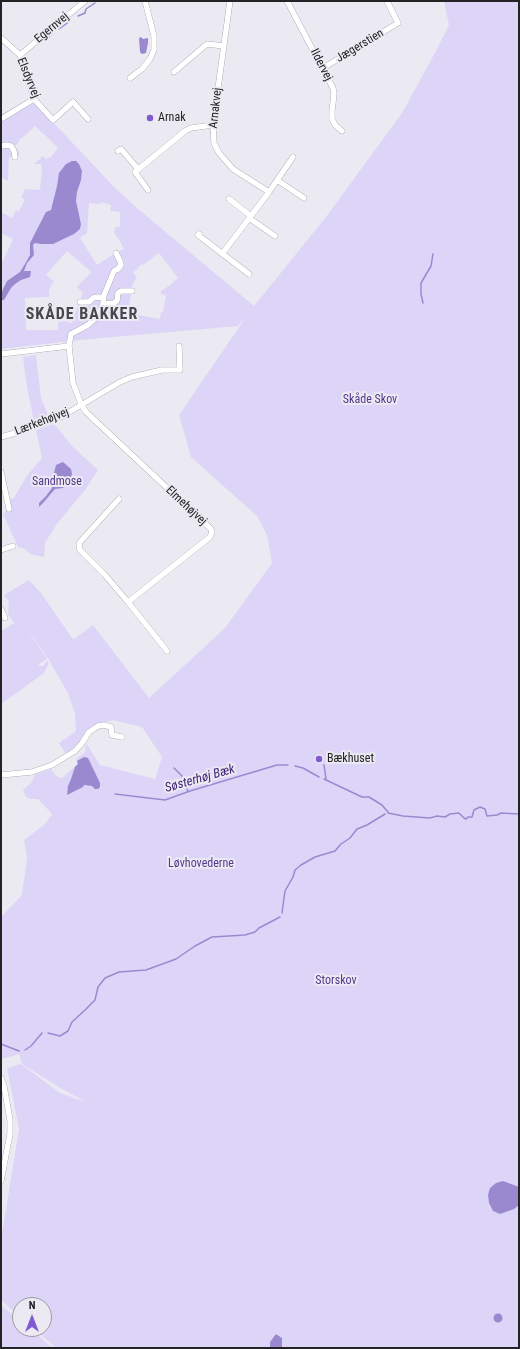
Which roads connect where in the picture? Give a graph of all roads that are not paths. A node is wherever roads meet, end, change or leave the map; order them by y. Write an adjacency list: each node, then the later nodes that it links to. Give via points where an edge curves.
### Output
1 (85, 1): 8 (street, Egernvej)
2 (145, 1): 11 (street, via 154,36 154,50 142,69)
3 (230, 1): 7 (street, Arnakvej)
4 (287, 1): 9 (street, Ildervej)
5 (387, 1): 9 (street, Jægerstien, via 398,23)
6 (1, 38): 8 (street, Elsdyrvej)
7 (224, 46): 10 (street, via 208,44); 15 (street, Arnakvej)
8 (20, 55): 12 (street, Elsdyrvej)
9 (323, 68): 16 (street, Ildervej, via 333,88 332,119)
10 (174, 72)
11 (130, 78)
12 (34, 99): 13 (street); 14 (street, Elsdyrvej, via 54,120 73,102)
13 (1, 119)
14 (88, 119)
15 (213, 125): 21 (street, via 185,131); 24 (street, Arnakvej, via 214,143 226,162 242,176)
16 (342, 131)
17 (1, 146): 19 (street, via 11,146)
18 (118, 151): 21 (street, via 121,149)
19 (15, 157)
20 (293, 157): 22 (street)
21 (138, 169): 23 (street, via 134,172)
22 (277, 180): 24 (street); 25 (street)
23 (148, 190)
24 (268, 192): 27 (street)
25 (304, 198)
26 (229, 199): 27 (street)
27 (250, 217): 29 (street); 31 (street)
28 (199, 234): 31 (street)
29 (275, 236)
30 (116, 253): 34 (street, via 120,265 114,271)
31 (222, 254): 32 (street)
32 (249, 274)
33 (132, 291): 34 (street, via 118,293 117,301 114,303)
34 (103, 301): 35 (street, via 98,297 89,302); 36 (street, via 94,320 71,334)
35 (80, 302)
36 (69, 346): 38 (street); 39 (street, Elmehøjvej, via 73,382)
37 (179, 346): 39 (street, via 180,370 162,370 132,377)
38 (1, 354)
39 (81, 404): 40 (street, Lærkehøjvej, via 61,417); 46 (street, Elmehøjvej, via 98,424 212,532 210,537)
40 (1, 437)
41 (1, 472): 43 (street)
42 (120, 499): 46 (street, via 79,546)
43 (8, 509)
44 (13, 546): 45 (street)
45 (1, 550)
46 (128, 602): 49 (street)
47 (1, 609): 48 (street)
48 (5, 618)
49 (167, 651)
50 (122, 737): 51 (street, via 112,735 111,727 98,726 89,732 75,751 52,765 32,772)
51 (1, 775)
52 (1, 1078): 53 (street, via 10,1120 10,1134)
53 (1, 1181)

